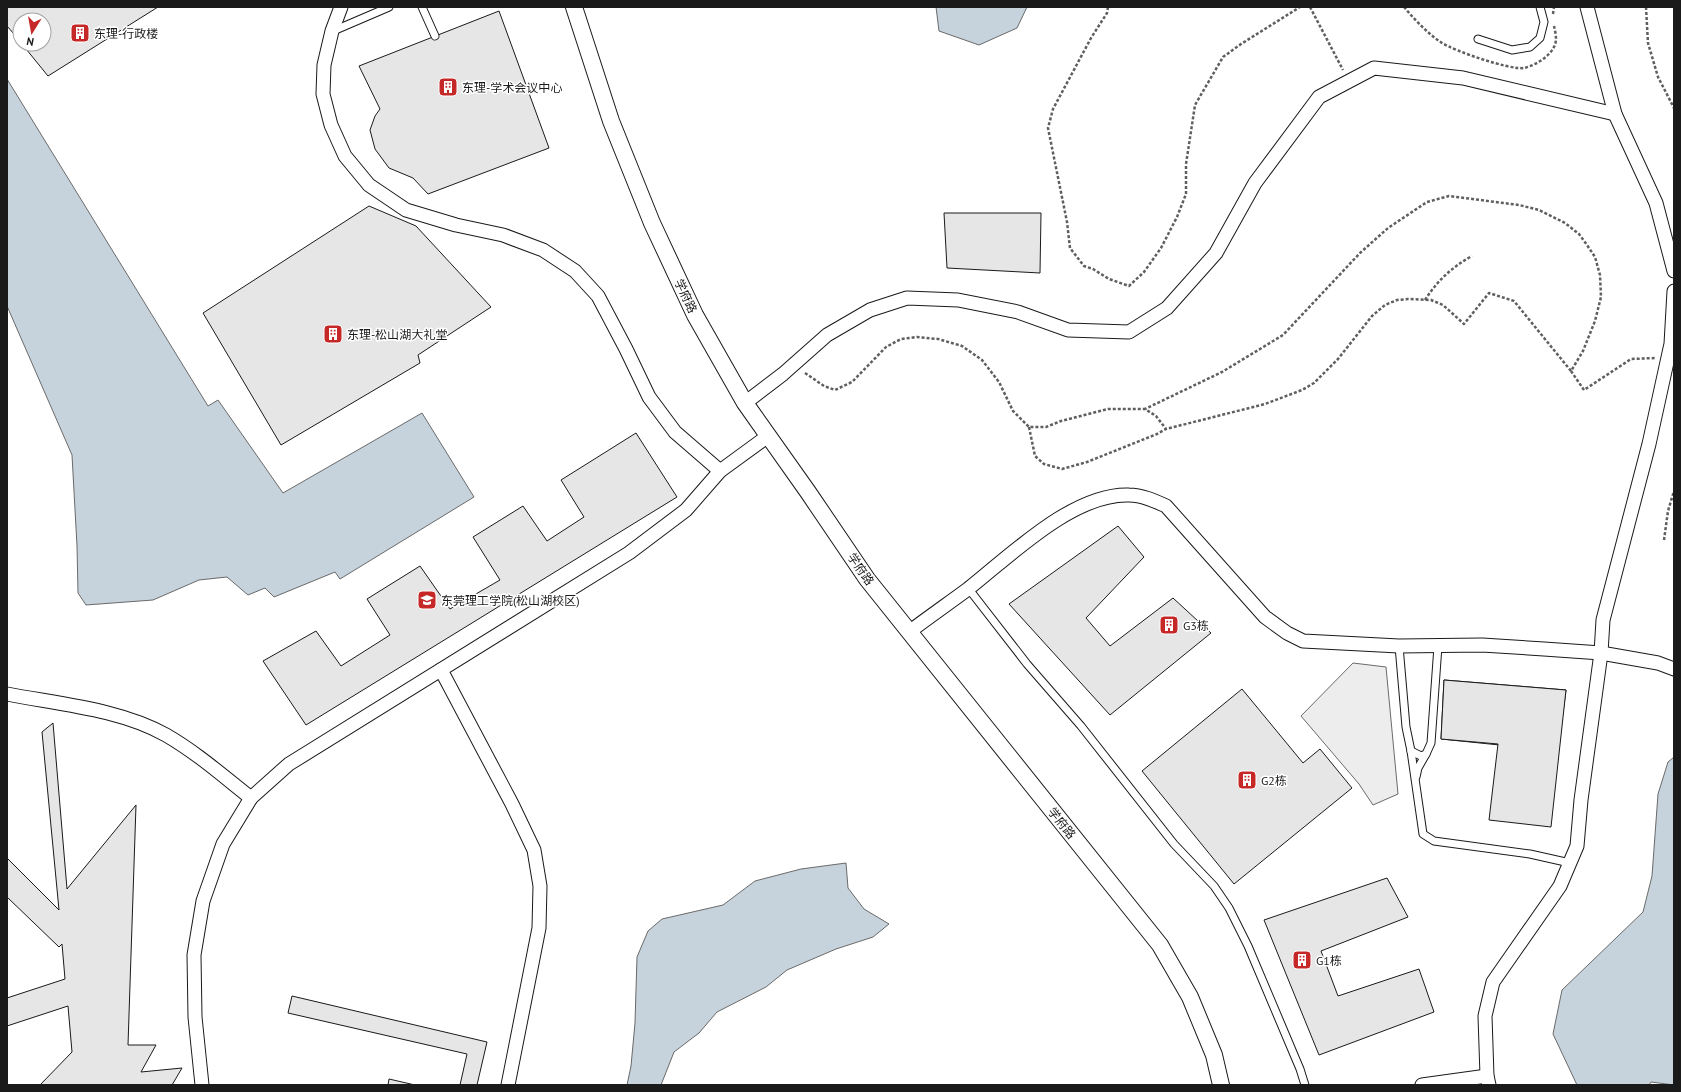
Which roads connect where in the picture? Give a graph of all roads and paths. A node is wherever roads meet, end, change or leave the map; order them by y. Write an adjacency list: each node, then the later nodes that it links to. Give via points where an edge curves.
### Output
1 (341, 7): 11 (street)
2 (389, 7): 11 (lane)
3 (422, 7): 12 (lane)
4 (574, 7): 24 (street, 学府路, via 611,121 652,223 695,314)
5 (1108, 7): 6 (path, via 1053,109 1048,128 1070,248 1084,266 1129,286 1144,272 1161,248 1177,217 1186,194 1186,164 1195,105 1223,57)
6 (1300, 7)
7 (1310, 7): 14 (path)
8 (1540, 7): 13 (lane, via 1544,22 1540,38 1530,47 1512,50)
9 (1587, 7): 16 (street)
10 (1646, 7): 15 (path, via 1648,43 1658,77)
11 (332, 31): 29 (street, via 324,65 323,94 331,125 345,156 369,185 406,210 456,225 503,235 543,250 575,271 598,296 649,397 675,432)
12 (435, 36)
13 (1478, 38)
14 (1349, 81): 16 (street, via 1374,68 1463,78); 22 (street, via 1320,97 1255,183 1216,253 1167,308 1129,332 1068,330 1018,312 958,300 907,298 870,310 827,335)
15 (1674, 108)
16 (1615, 114): 18 (street, via 1656,203)
17 (1472, 256): 20 (path, via 1446,273)
18 (1674, 272)
19 (1674, 291): 21 (street, via 1671,344)
20 (1425, 300): 23 (path, via 1443,306 1464,324 1489,293 1514,301); 27 (path, via 1397,300 1385,305 1372,316 1338,359 1314,383 1302,390 1265,404)
21 (1667, 362): 23 (path, via 1651,357 1631,359 1584,390); 36 (street, via 1649,444 1603,620)
22 (793, 365): 24 (street); 26 (path, via 824,386 835,390 852,382 886,347 901,339 938,339 962,346 982,360 998,382 1012,411)
23 (1571, 371): 25 (path, via 1589,337 1601,297 1600,275 1595,257 1587,245 1579,234 1565,223 1539,210 1449,196 1427,202 1388,228 1360,253 1283,335 1222,372)
24 (745, 403): 28 (street, 学府路)
25 (1145, 409): 26 (path, via 1108,409 1046,427); 27 (path, via 1156,416)
26 (1028, 427): 27 (path, via 1036,456 1044,464 1062,469 1087,462)
27 (1166, 429)
28 (768, 436): 29 (street); 33 (street, 学府路, via 867,579)
29 (720, 471): 38 (street, via 686,510 629,553)
30 (1674, 491): 31 (path)
31 (1664, 540)
32 (968, 588): 33 (street); 34 (street, via 1058,519 1078,507 1107,498 1129,495 1166,506 1265,617 1286,633 1303,641); 49 (lane, via 1027,664 1195,868 1214,886 1229,908 1248,946)
33 (909, 632): 48 (street, 学府路, via 1160,945 1190,997 1214,1055)
34 (1399, 646): 35 (street); 40 (lane, via 1406,728)
35 (1438, 646): 36 (street, via 1482,645); 41 (lane, via 1431,742)
36 (1601, 653): 37 (street, via 1658,663); 44 (street, via 1577,846)
37 (1674, 669)
38 (441, 670): 43 (street, via 289,764); 47 (street, via 534,850 540,886 539,928)
39 (7, 694): 43 (street, via 98,712 133,721 164,734 195,754)
40 (1411, 751): 41 (lane, via 1421,756); 42 (lane)
41 (1426, 754): 42 (lane, via 1418,768)
42 (1415, 782): 44 (lane, via 1423,834 1434,841 1530,854)
43 (251, 798): 46 (street, via 223,844 203,901 194,955 195,1017)
44 (1570, 863): 45 (street, via 1560,886 1493,982 1485,1016)
45 (1488, 1080): 50 (street)
46 (202, 1085)
47 (508, 1085)
48 (1221, 1085)
49 (1305, 1085)
50 (1422, 1085)

